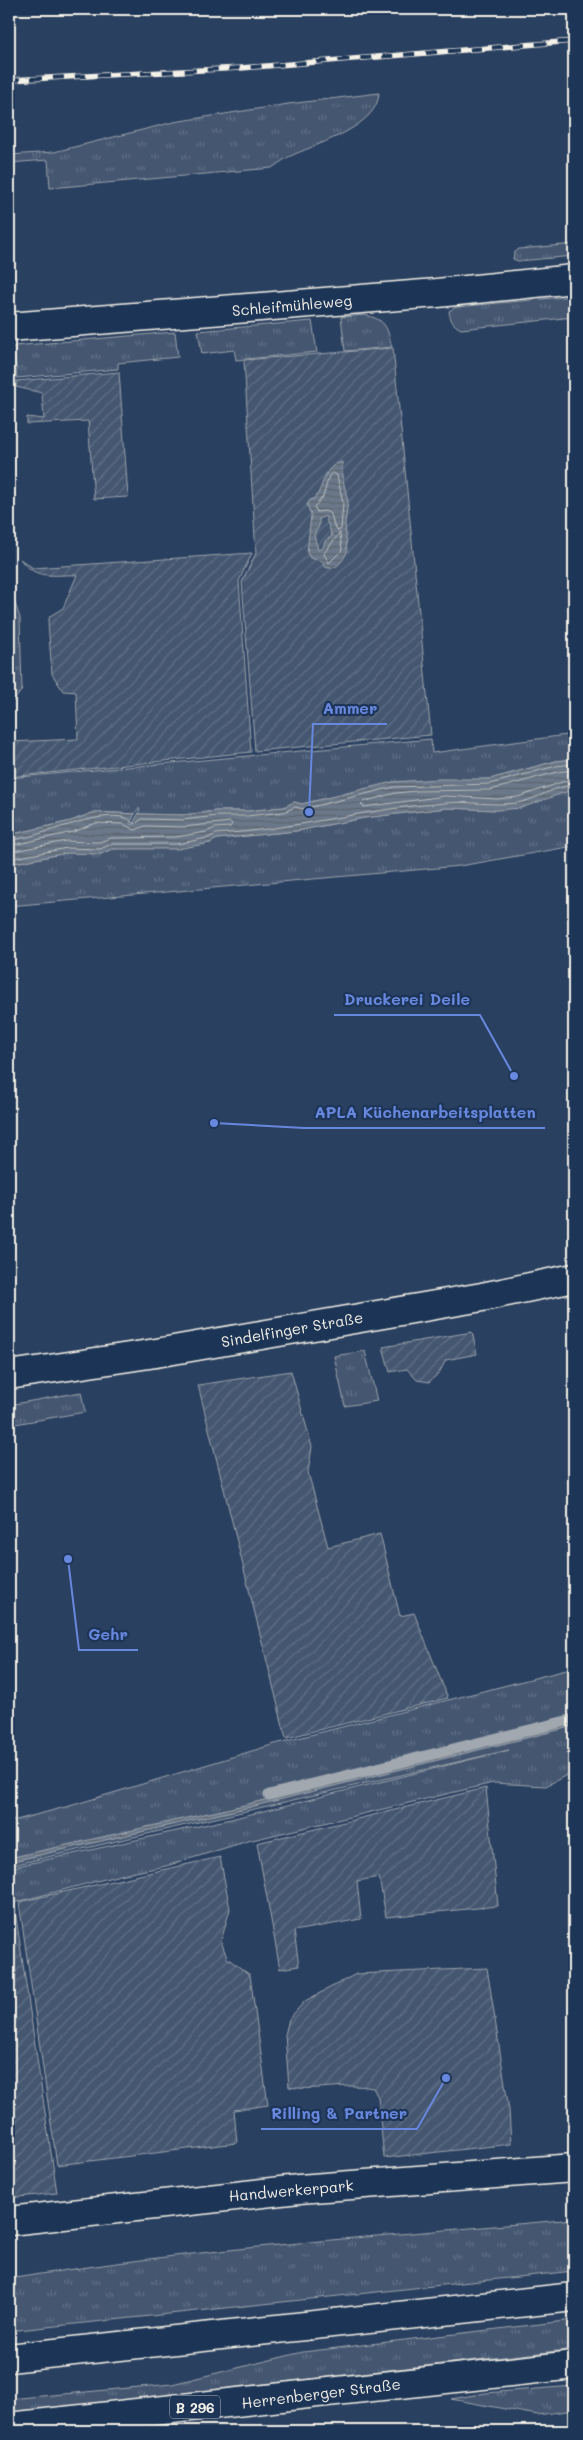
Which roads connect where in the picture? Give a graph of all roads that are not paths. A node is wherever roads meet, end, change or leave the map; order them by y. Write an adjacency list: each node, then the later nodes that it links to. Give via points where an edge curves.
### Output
1 (574, 279): 2 (street, Schleifmühleweg)
2 (9, 327)
3 (574, 1278): 4 (street, Sindelfinger Straße, via 156,1353)
4 (9, 1375)
5 (574, 2168): 6 (street, Handwerkerpark, via 299,2189)
6 (9, 2221)
7 (574, 2297): 8 (street)
8 (9, 2358)
9 (574, 2365): 10 (street, Herrenberger Straße / B 296)
10 (9, 2427)

